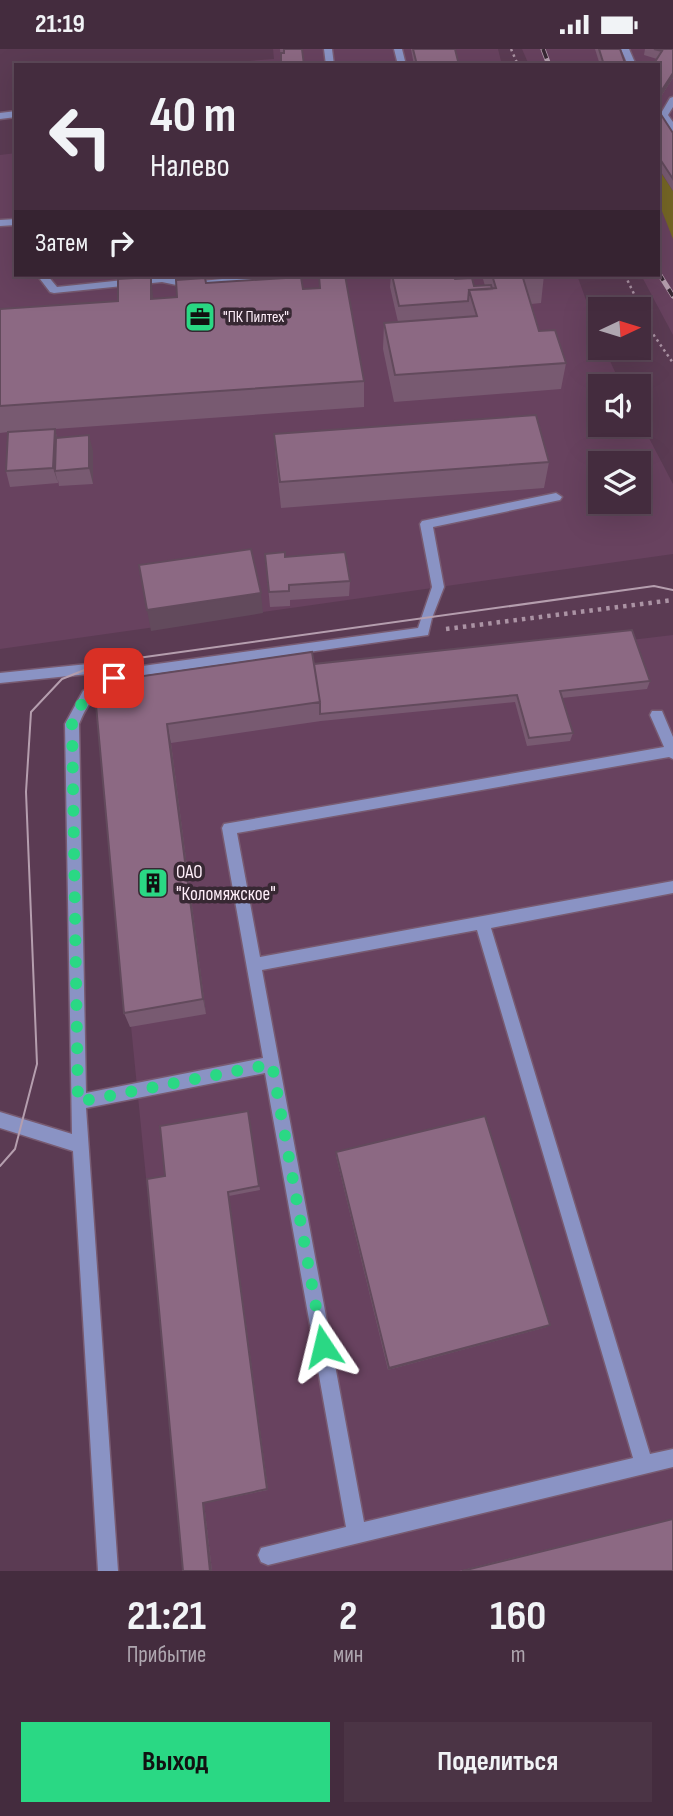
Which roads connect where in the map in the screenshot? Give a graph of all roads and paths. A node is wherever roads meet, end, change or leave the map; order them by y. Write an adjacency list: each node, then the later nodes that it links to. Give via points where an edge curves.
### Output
1 (673, 100): 2 (lane)
2 (668, 113): 3 (lane)
3 (673, 128)
4 (43, 277): 5 (lane, via 54,290 162,279 191,285)
5 (273, 277)
6 (626, 277): 7 (path, via 653,334)
7 (673, 363)
8 (556, 497): 10 (lane, via 426,524 438,587)
9 (673, 600): 10 (path)
10 (424, 632): 11 (lane)
11 (131, 672): 12 (lane, via 88,669); 19 (lane, via 98,685 82,699 72,724)
12 (0, 678)
13 (657, 715): 14 (lane)
14 (673, 752): 17 (lane, via 229,828)
15 (673, 887): 16 (lane)
16 (482, 923): 17 (lane); 23 (lane)
17 (254, 965): 18 (lane)
18 (272, 1064): 19 (lane); 24 (lane)
19 (78, 1102): 21 (lane)
20 (0, 1120): 21 (lane)
21 (81, 1145): 26 (lane)
22 (673, 1458): 23 (lane)
23 (644, 1465): 24 (lane)
24 (358, 1534): 25 (lane)
25 (268, 1555)
26 (108, 1571)

